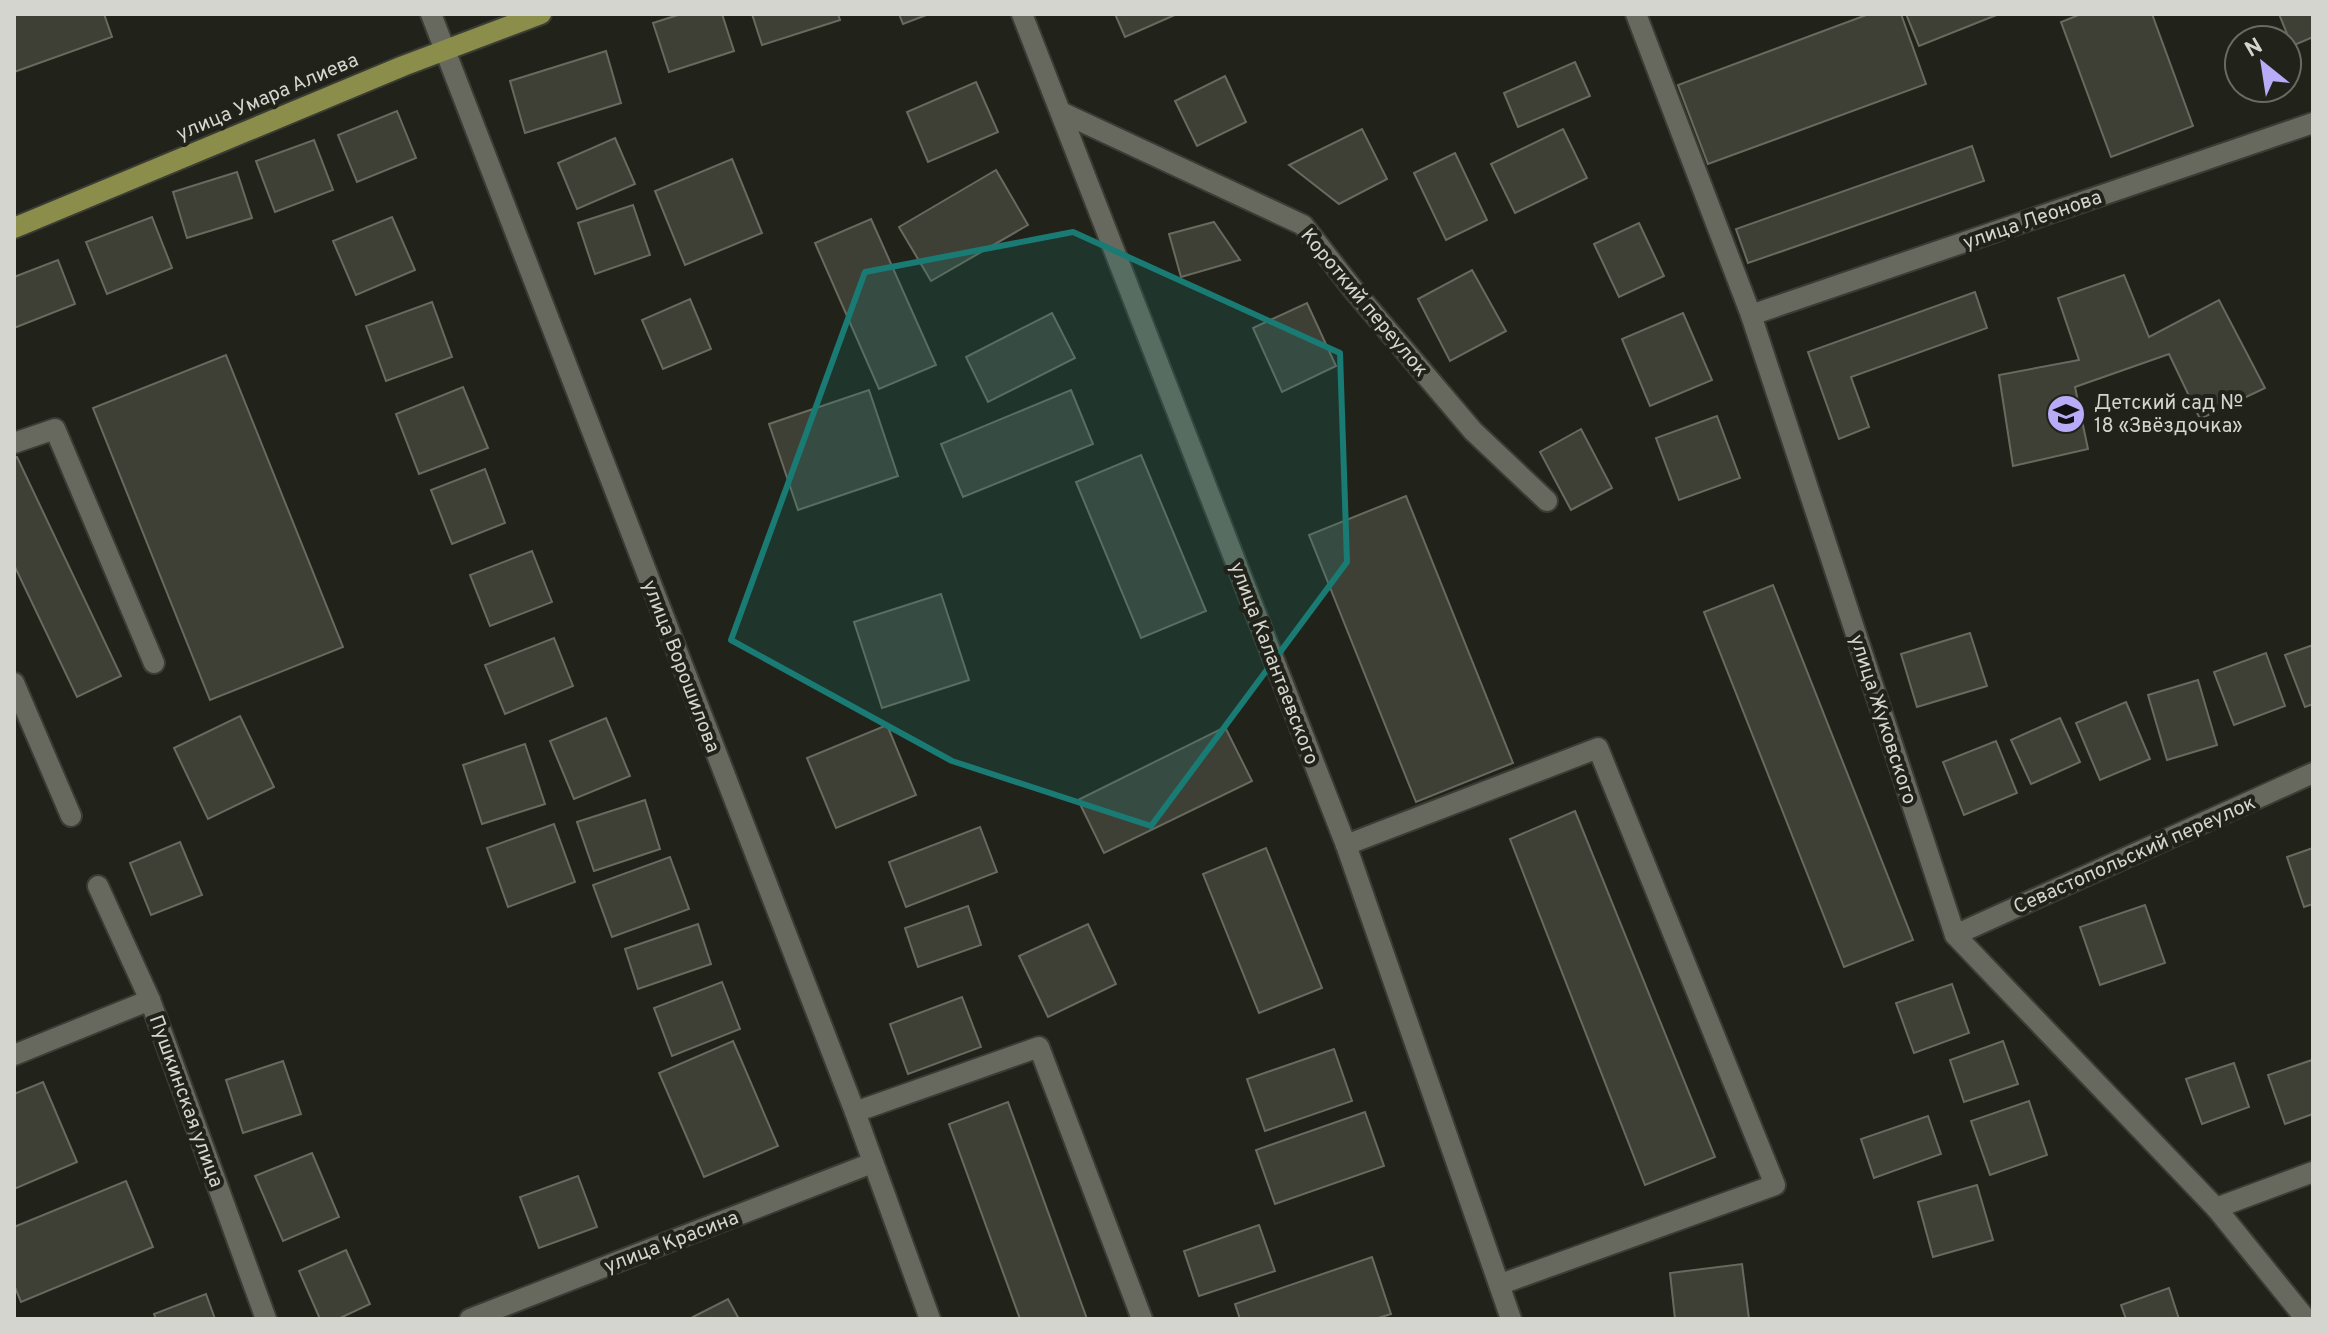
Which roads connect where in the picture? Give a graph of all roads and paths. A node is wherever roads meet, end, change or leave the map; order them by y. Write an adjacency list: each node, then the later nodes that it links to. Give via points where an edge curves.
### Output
1 (431, 14): 5 (street, улица Ворошилова)
2 (541, 14): 5 (main road, улица Умара Алиева)
3 (1022, 14): 6 (street, улица Калантаевского)
4 (1636, 14): 9 (street, улица Жуковского)
5 (443, 50): 8 (main road, улица Умара Алиева); 21 (street, улица Ворошилова)
6 (1061, 112): 11 (street, Короткий переулок, via 1303,225 1473,431); 16 (street, улица Калантаевского)
7 (2313, 123): 9 (street, улица Леонова)
8 (14, 228)
9 (1751, 315): 18 (street, улица Жуковского)
10 (14, 443): 12 (street, via 55,429)
11 (1547, 501)
12 (154, 663)
13 (14, 683): 15 (street)
14 (2313, 773): 18 (street, Севастопольский переулок)
15 (71, 816)
16 (1346, 845): 25 (street, улица Калантаевского); 25 (street, via 1598,748 1775,1185)
17 (98, 886): 19 (street, Пушкинская улица)
18 (1955, 935): 24 (street, улица Жуковского)
19 (150, 1000): 20 (street); 26 (street, Пушкинская улица)
20 (14, 1055)
21 (855, 1112): 22 (street, улица Ворошилова); 29 (street, via 1039,1047)
22 (872, 1163): 27 (street, улица Красина); 28 (street, улица Ворошилова)
23 (2313, 1172): 24 (street)
24 (2216, 1208): 31 (street, улица Жуковского)
25 (1501, 1284): 30 (street, улица Калантаевского)
26 (266, 1319)
27 (470, 1319)
28 (930, 1319)
29 (1142, 1319)
30 (1511, 1319)
31 (2306, 1319)

